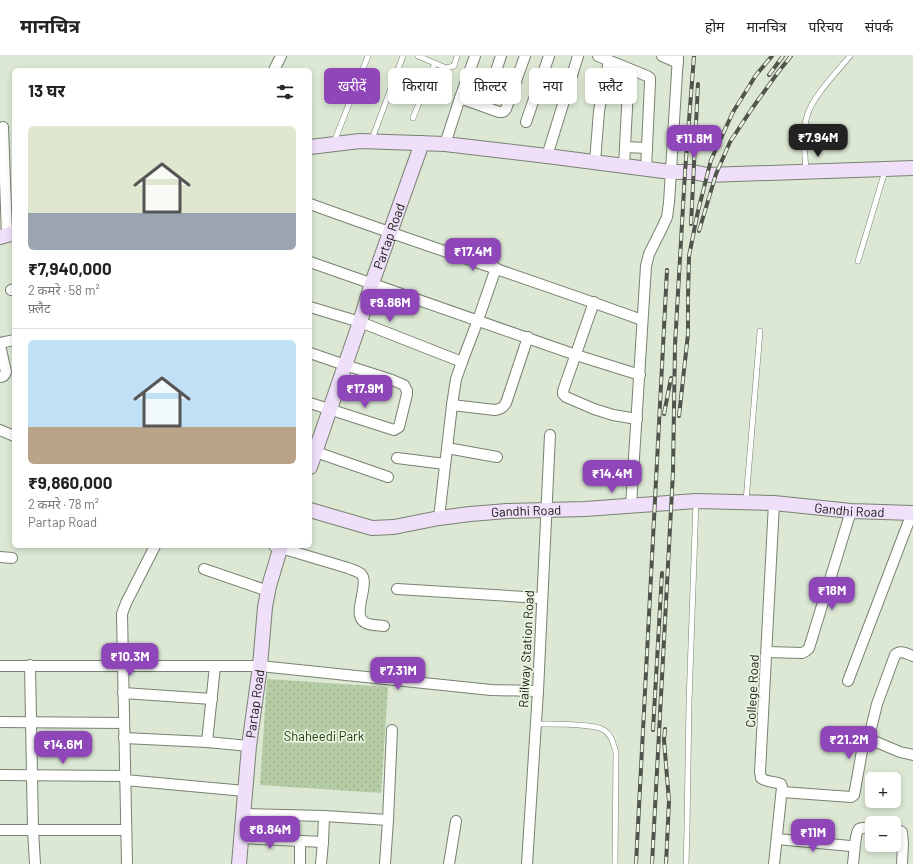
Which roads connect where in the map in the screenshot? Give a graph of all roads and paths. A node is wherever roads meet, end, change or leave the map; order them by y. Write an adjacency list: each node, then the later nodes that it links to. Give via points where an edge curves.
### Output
1 (281, 56): 17 (street)
2 (368, 56): 30 (lane)
3 (403, 56): 28 (lane)
4 (418, 56): 16 (lane)
5 (458, 56): 16 (lane, via 454,66 446,68)
6 (475, 56): 18 (street)
7 (501, 56): 24 (street)
8 (525, 56): 24 (street, via 506,109 499,112)
9 (549, 56): 26 (street)
10 (578, 56): 35 (street)
11 (598, 56): 15 (street)
12 (662, 56): 14 (street)
13 (850, 56): 41 (lane, via 816,98 807,115 804,136)
14 (678, 60): 42 (street)
15 (609, 61): 19 (street); 36 (street, via 599,111)
16 (435, 63): 25 (lane)
17 (275, 68)
18 (471, 68)
19 (626, 68)
20 (637, 72): 34 (street, via 650,78)
21 (460, 98): 31 (street)
22 (478, 104): 24 (street)
23 (627, 104): 33 (street)
24 (484, 106)
25 (413, 118)
26 (526, 122)
27 (3, 127): 45 (street)
28 (371, 141): 29 (street); 30 (street)
29 (422, 143): 31 (street); 44 (street, Partap Road)
30 (333, 144): 32 (street)
31 (445, 144): 35 (street)
32 (312, 147)
33 (625, 147): 34 (street); 37 (street)
34 (647, 148): 39 (street)
35 (547, 156): 36 (street)
36 (595, 162): 37 (street)
37 (624, 166): 39 (street)
38 (913, 168): 40 (street)
39 (646, 169): 42 (street)
40 (885, 170): 41 (street); 46 (lane)
41 (806, 171): 42 (street, via 707,174)
42 (671, 172): 53 (street, via 667,217 646,266)
43 (312, 205): 44 (street)
44 (390, 234): 48 (street); 49 (street, Partap Road)
45 (7, 235)
46 (858, 261)
47 (312, 263): 49 (street)
48 (496, 268): 50 (street); 52 (street)
49 (372, 283): 52 (street); 54 (street, Partap Road)
50 (594, 302): 53 (street); 60 (street)
51 (312, 307): 54 (street)
52 (478, 320): 56 (street); 61 (street)
53 (642, 320): 63 (street)
54 (360, 322): 61 (street); 62 (street, Partap Road)
55 (760, 331): 79 (lane)
56 (528, 337): 60 (street); 66 (street, via 503,407 495,410)
57 (12, 341): 58 (street)
58 (0, 344): 64 (street, via 6,372)
59 (312, 355): 62 (street)
60 (576, 355): 63 (street); 68 (street, via 563,391 564,396 613,415)
61 (462, 362): 66 (street)
62 (345, 365): 67 (street, Partap Road); 67 (street, via 404,385 407,394 400,424 394,430)
63 (640, 375): 68 (street)
64 (0, 377)
65 (312, 404): 67 (street)
66 (452, 405): 72 (street)
67 (330, 410): 73 (street, Partap Road)
68 (637, 419): 81 (street)
69 (0, 430): 70 (street)
70 (12, 435)
71 (550, 435): 82 (street, Railway Station Road)
72 (447, 448): 74 (street); 76 (street)
73 (312, 451): 77 (street)
74 (497, 457)
75 (397, 458): 76 (street)
76 (445, 464): 86 (street)
77 (388, 477)
78 (696, 501): 79 (street, Gandhi Road); 81 (street, Gandhi Road); 146 (lane)
79 (746, 502): 80 (street, Gandhi Road)
80 (774, 503): 84 (street, Gandhi Road); 97 (street, College Road)
81 (631, 506): 82 (street, Gandhi Road)
82 (547, 510): 86 (street, Gandhi Road); 95 (street, Railway Station Road)
83 (312, 511): 86 (street, Gandhi Road, via 372,528 394,527)
84 (851, 511): 85 (street, Gandhi Road); 97 (street, via 809,648 802,653)
85 (913, 514): 104 (street)
86 (438, 518)
87 (154, 548): 101 (street, via 122,614)
88 (278, 548): 94 (street, Partap Road)
89 (281, 548): 96 (street, via 360,573 364,580 360,617 368,624)
90 (0, 557): 91 (street)
91 (12, 558)
92 (204, 569): 94 (street)
93 (397, 589): 95 (street)
94 (268, 591): 103 (street, Partap Road)
95 (542, 598): 105 (street, Railway Station Road)
96 (384, 626)
97 (767, 652): 122 (street, College Road, via 760,772 761,778 765,781 781,784)
98 (913, 656): 114 (street, via 901,652 895,655 877,704)
99 (0, 666): 100 (street)
100 (30, 666): 101 (street); 109 (street)
101 (123, 666): 102 (street); 106 (street)
102 (216, 666): 103 (street); 107 (street)
103 (260, 666): 105 (street, via 491,690); 116 (street, Partap Road)
104 (848, 681)
105 (538, 691): 111 (street, Railway Station Road)
106 (124, 693): 107 (street); 110 (street)
107 (212, 699): 115 (street)
108 (0, 722): 109 (street)
109 (31, 723): 110 (street); 119 (street)
110 (124, 723): 113 (street)
111 (536, 724): 144 (street, Railway Station Road); 145 (lane, via 594,726 605,730 612,739 616,752)
112 (392, 730): 125 (street)
113 (124, 738): 115 (street); 120 (street)
114 (868, 741): 117 (street); 122 (street, via 862,751 854,795 851,797)
115 (207, 742): 116 (street)
116 (249, 746): 121 (street, Partap Road)
117 (913, 755)
118 (0, 776): 119 (street)
119 (32, 776): 120 (street); 129 (street)
120 (125, 778): 121 (street); 130 (street)
121 (245, 791): 123 (street, Partap Road)
122 (782, 792): 133 (street)
123 (243, 814): 124 (street); 132 (street, Partap Road)
124 (324, 816): 125 (street); 135 (street)
125 (388, 820): 142 (street)
126 (456, 821): 143 (street)
127 (865, 828): 148 (street, via 860,828 856,836)
128 (0, 830): 129 (street)
129 (33, 830): 130 (street); 137 (street)
130 (126, 830): 138 (street)
131 (901, 832): 149 (street, via 904,844)
132 (241, 838): 134 (street); 139 (street, Partap Road)
133 (777, 839): 136 (street); 147 (street)
134 (300, 841): 135 (street); 140 (street)
135 (323, 842): 141 (street)
136 (850, 846)
137 (35, 864)
138 (127, 864)
139 (239, 864)
140 (300, 864)
141 (322, 864)
142 (385, 864)
143 (449, 864)
144 (527, 864)
145 (615, 864)
146 (686, 864)
147 (774, 864)
148 (853, 864)
149 (902, 864)

